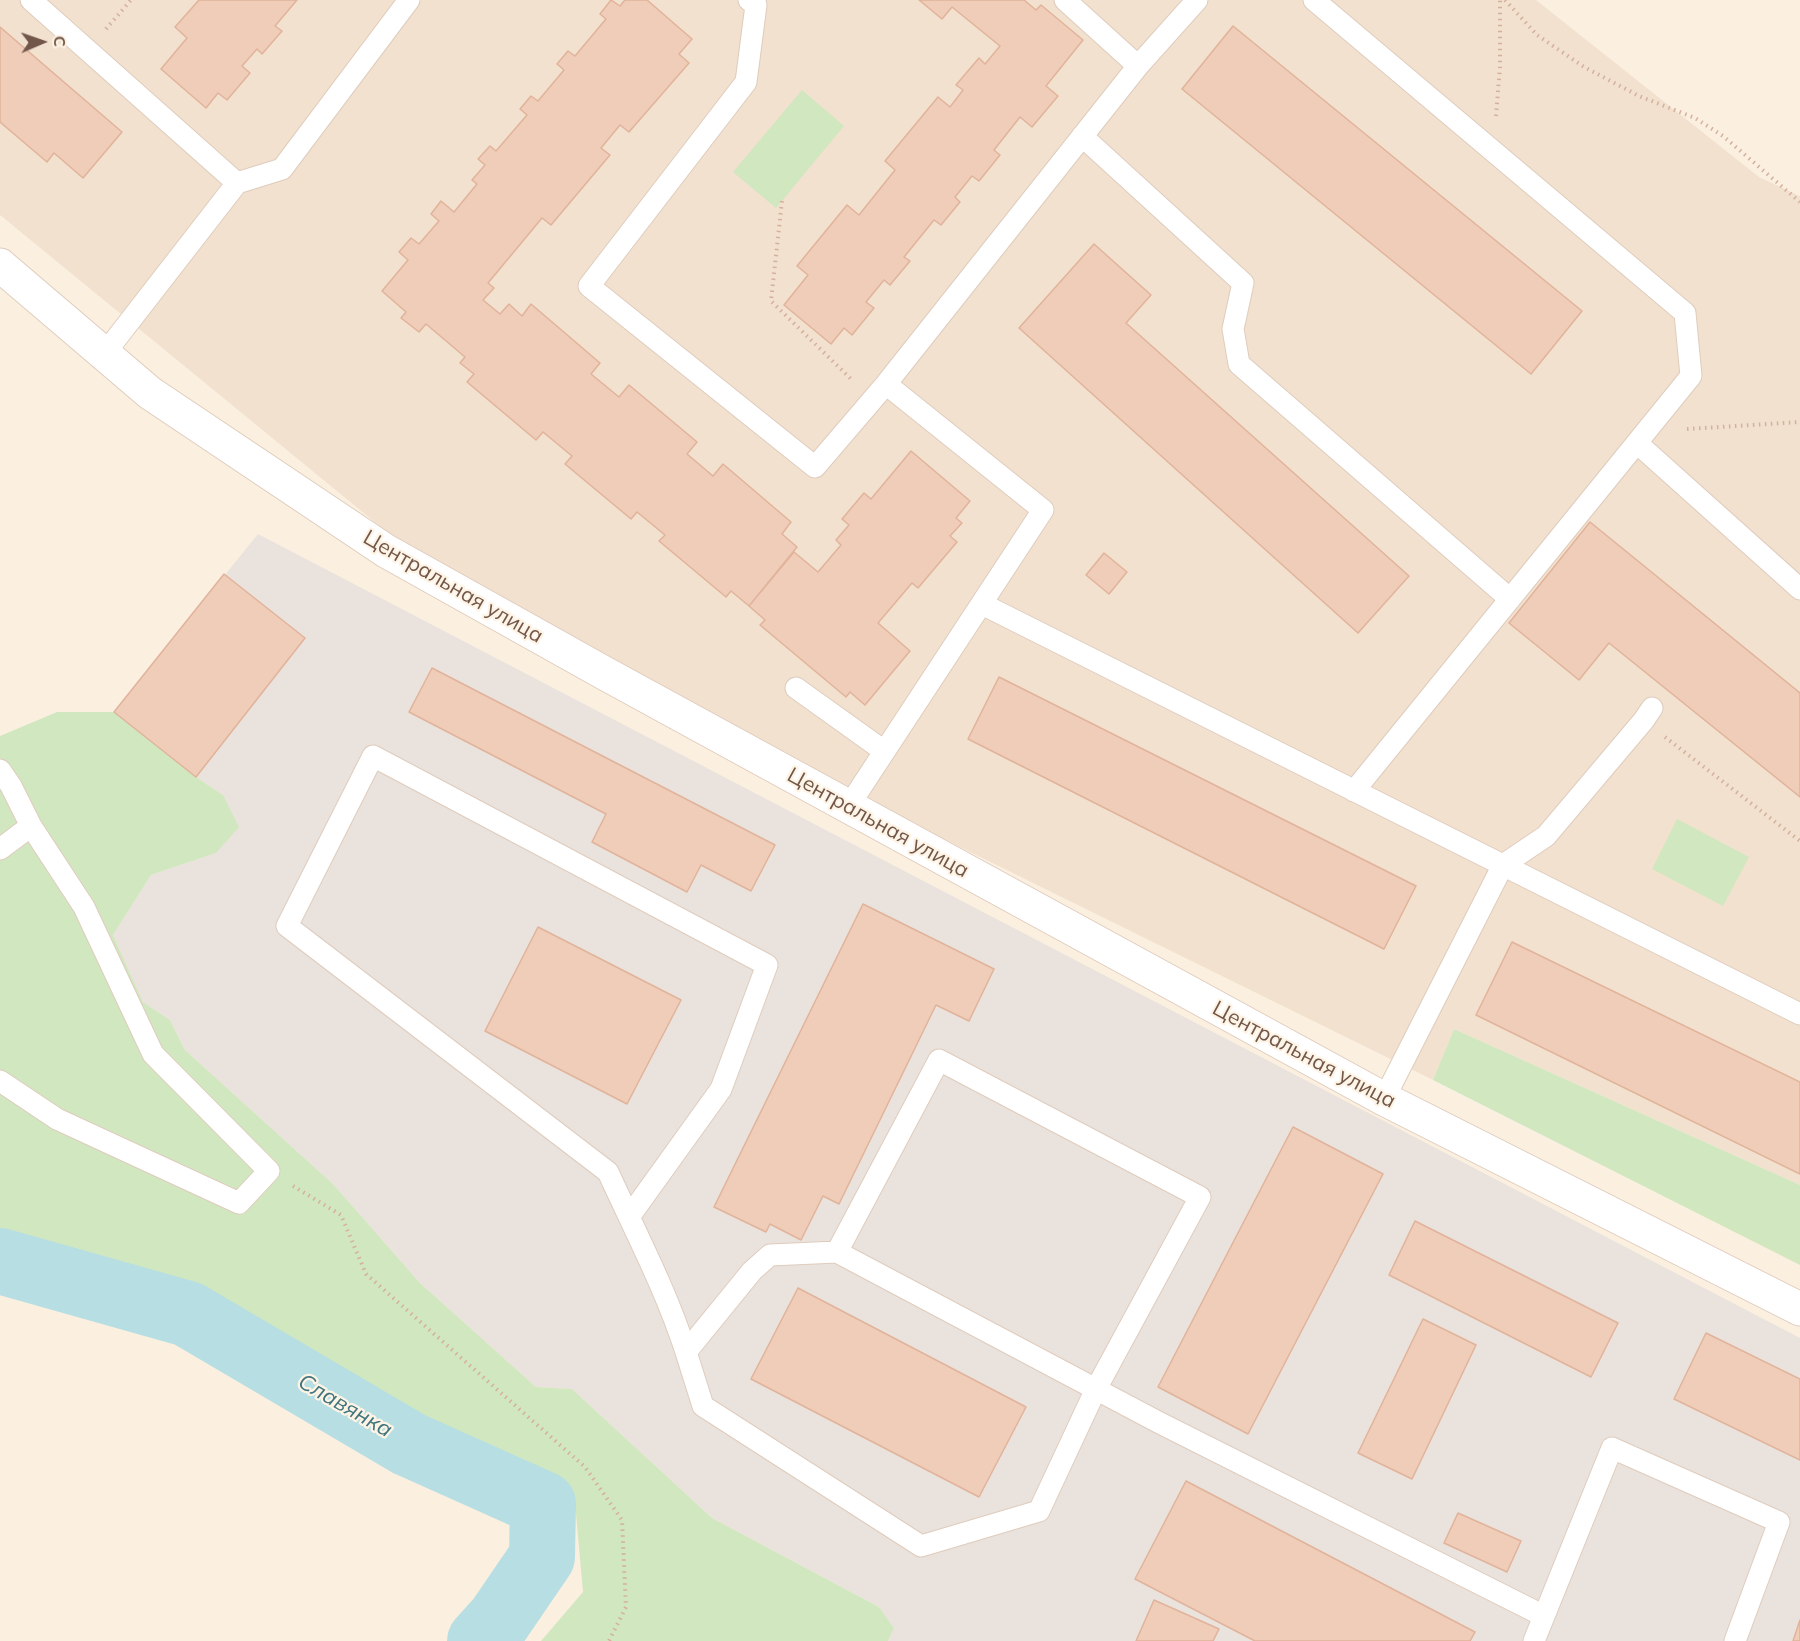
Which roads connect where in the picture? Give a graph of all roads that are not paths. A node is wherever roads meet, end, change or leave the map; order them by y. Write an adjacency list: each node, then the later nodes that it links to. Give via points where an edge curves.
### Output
1 (31, 0): 9 (lane)
2 (409, 0): 9 (lane, via 282,169)
3 (749, 0): 12 (lane, via 756,5 746,82 589,286 815,467)
4 (1065, 0): 7 (lane)
5 (1197, 0): 7 (lane)
6 (1314, 0): 13 (lane, via 1685,313 1691,376)
7 (1138, 66): 8 (lane)
8 (1082, 136): 12 (lane); 15 (lane, via 1243,283 1233,329 1239,364)
9 (237, 183): 11 (lane)
10 (0, 265): 11 (street, Центральная улица)
11 (105, 353): 22 (street, Центральная улица, via 150,393 386,551)
12 (878, 391): 16 (lane, via 1043,510)
13 (1642, 436): 14 (lane); 15 (lane)
14 (1800, 589)
15 (1510, 598): 21 (lane)
16 (982, 604): 19 (lane); 21 (lane)
17 (796, 688): 19 (lane)
18 (1648, 714): 25 (lane, via 1546,836)
19 (884, 751): 22 (lane)
20 (0, 770): 23 (lane)
21 (1354, 791): 25 (lane)
22 (848, 807): 28 (street, Центральная улица)
23 (31, 826): 24 (lane); 27 (lane, via 84,907 153,1054 269,1171 239,1203 57,1119)
24 (0, 849)
25 (1503, 866): 26 (lane); 28 (lane)
26 (1800, 1014)
27 (0, 1082)
28 (1384, 1099): 31 (street, Центральная улица)
29 (629, 1217): 29 (lane, via 608,1172 287,926 374,756 767,965 721,1089); 32 (lane, via 675,1318)
30 (837, 1252): 32 (lane, via 770,1255 752,1271); 33 (lane); 33 (lane, via 939,1060 1190,1191 1200,1197)
31 (1800, 1309)
32 (686, 1352): 33 (lane, via 703,1406 921,1546 1039,1511)
33 (1096, 1389): 34 (lane)
34 (1544, 1616): 35 (lane); 36 (lane, via 1612,1448 1779,1522)
35 (1534, 1641)
36 (1735, 1641)

